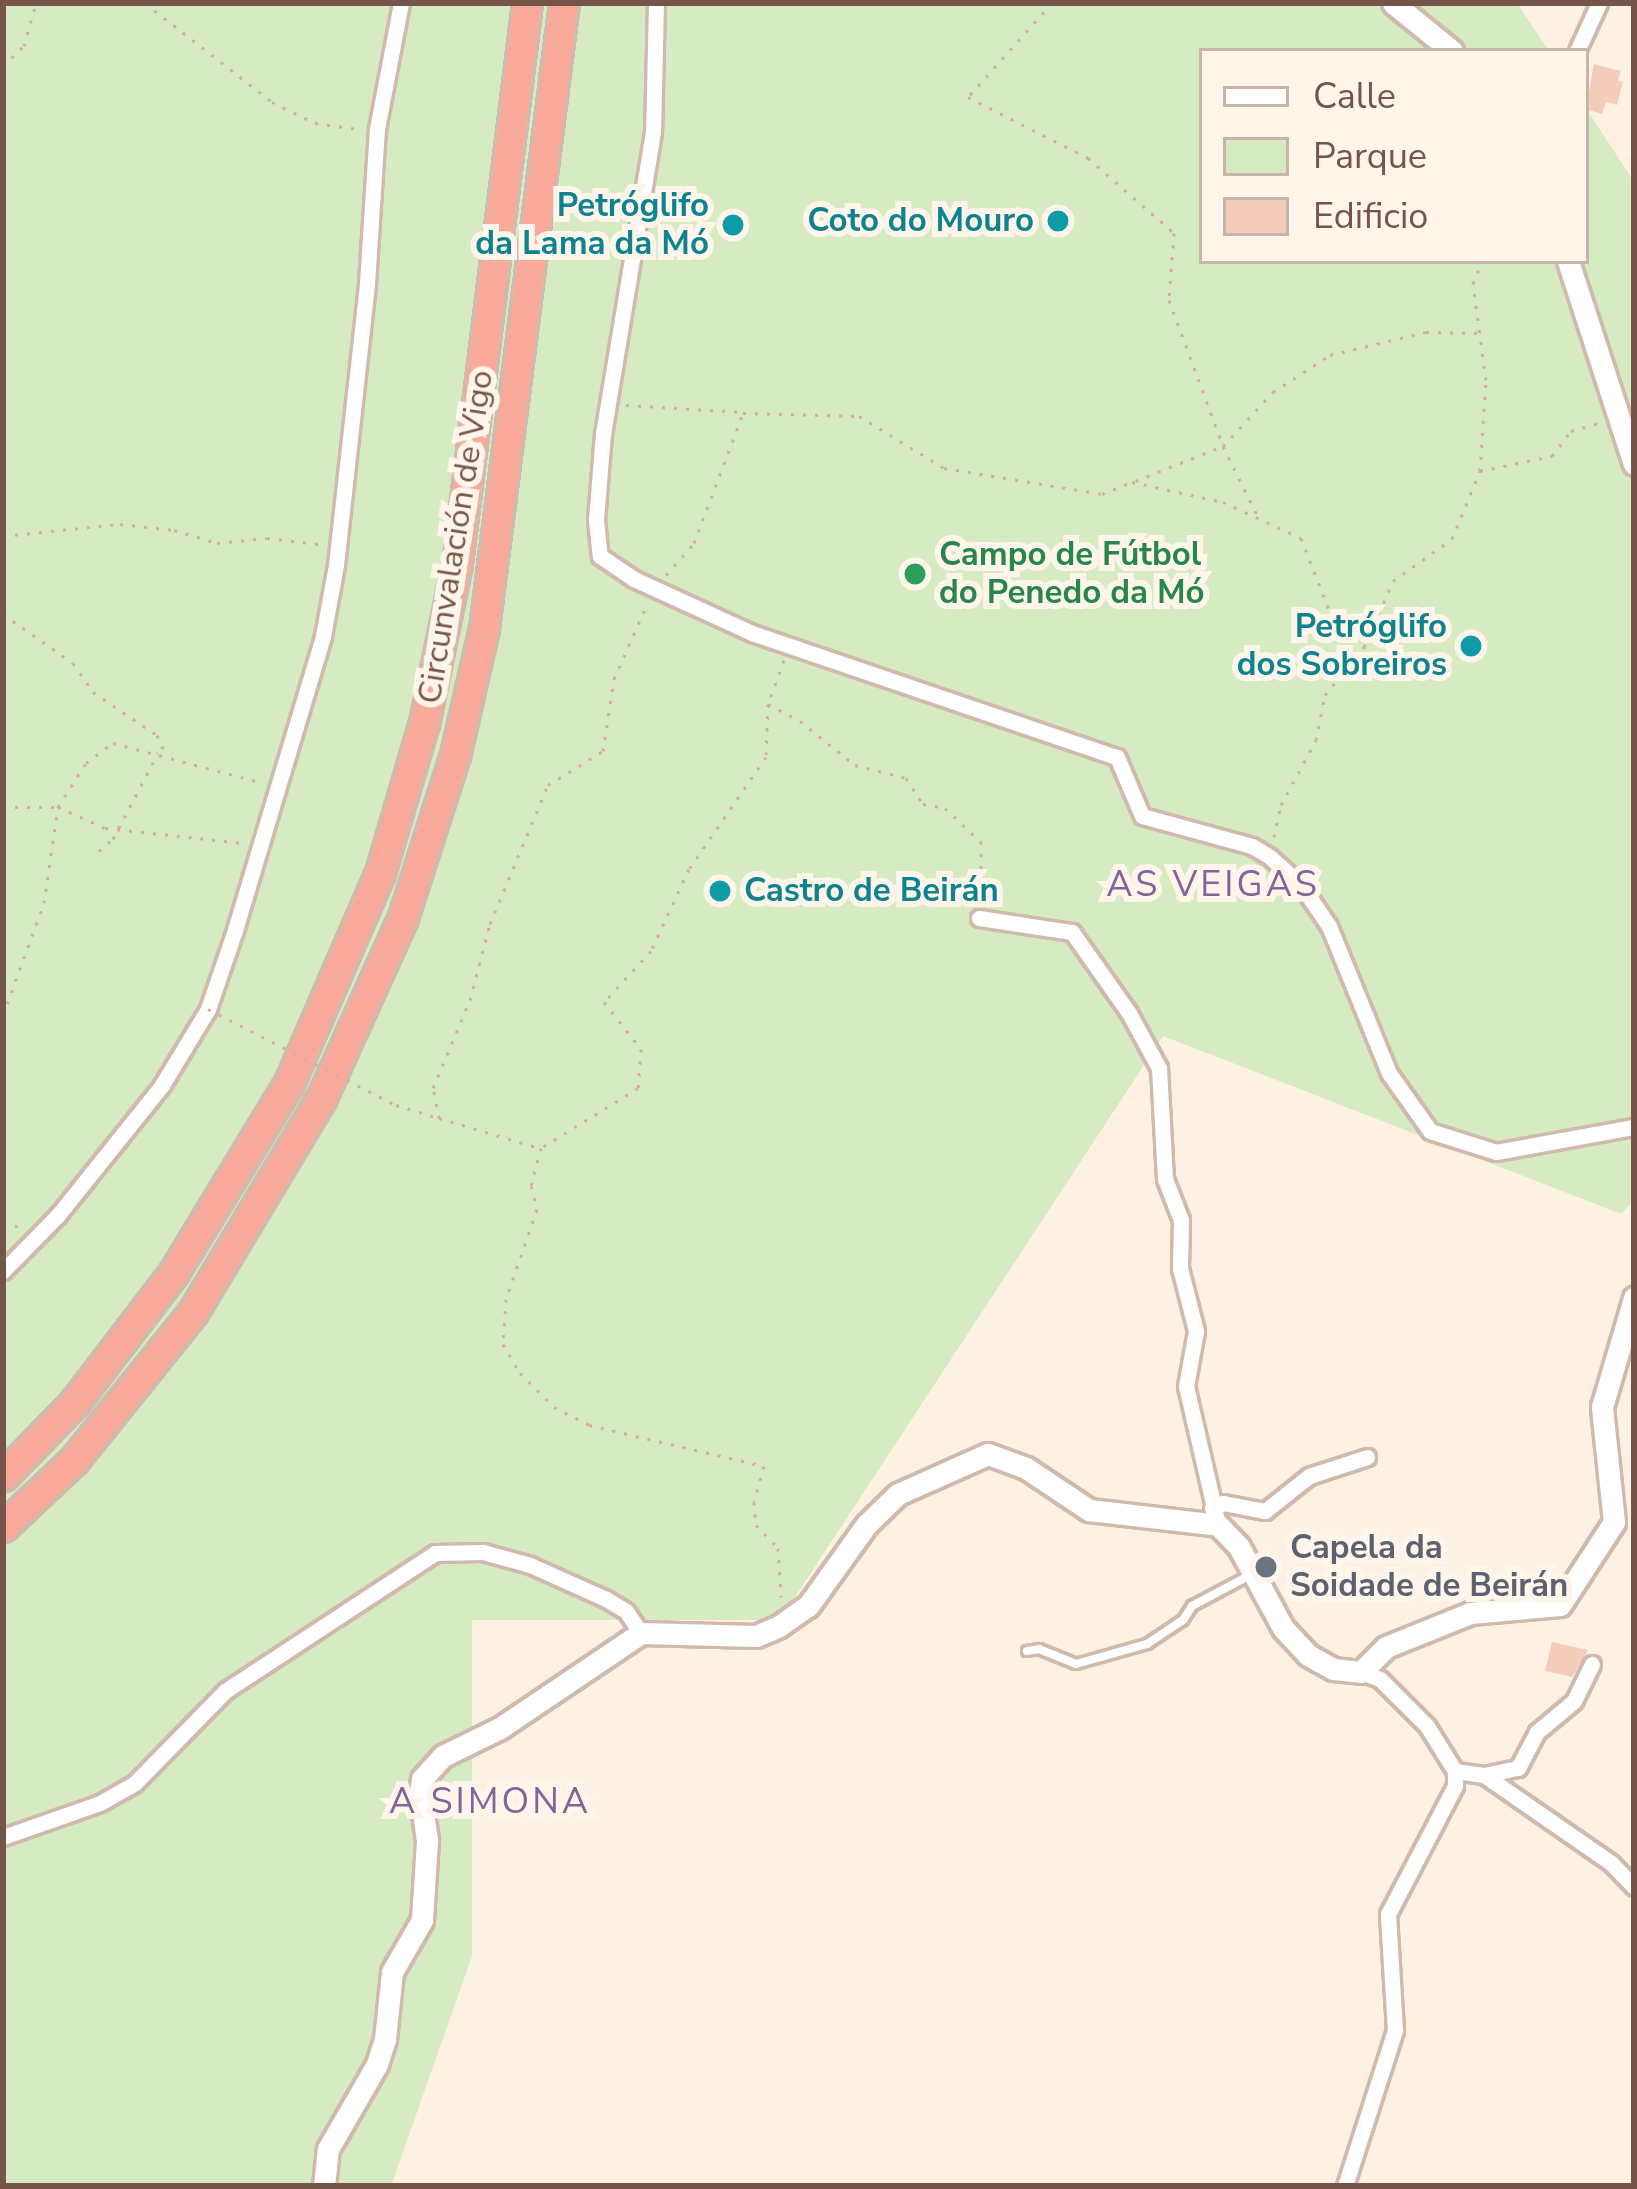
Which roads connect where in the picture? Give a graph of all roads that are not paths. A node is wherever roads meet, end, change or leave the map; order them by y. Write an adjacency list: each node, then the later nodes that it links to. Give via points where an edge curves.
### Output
1 (401, 3): 13 (street, via 377,129 339,547 322,636 208,1009 133,1123)
2 (527, 3): 16 (highway, Circunvalación de Vigo, via 457,563 424,723 380,873 289,1083 174,1272 74,1403)
3 (564, 3): 18 (highway, Circunvalación de Vigo, via 484,628 455,755 403,917 321,1099 193,1312 77,1456)
4 (656, 3): 12 (street, via 653,132 607,405 600,556 789,647 1117,757 1142,816 1270,856 1329,926 1389,1073 1430,1131 1496,1152)
5 (1393, 3): 7 (street)
6 (1600, 3): 8 (street)
7 (1448, 48)
8 (1578, 48)
9 (1569, 264): 10 (street)
10 (1634, 464)
11 (979, 918): 17 (street, via 1072,932 1159,1068 1166,1180 1181,1220 1180,1268 1196,1331 1186,1386)
12 (1634, 1127)
13 (3, 1271)
14 (1634, 1298): 23 (street, via 1602,1407 1614,1522 1568,1599 1428,1627)
15 (1367, 1456): 17 (street, via 1310,1476 1265,1511 1223,1503)
16 (3, 1475)
17 (1215, 1516): 19 (street); 20 (street, via 1089,1510 1026,1468 988,1454 898,1494 819,1592 756,1636)
18 (3, 1527)
19 (1251, 1574): 21 (lane, via 1192,1606 1147,1644 1076,1664); 23 (street, via 1308,1655)
20 (641, 1633): 26 (street, via 606,1599 530,1564 458,1549 435,1553 225,1691 135,1784); 28 (street, via 500,1728 443,1756 422,1779 425,1906 392,1972 376,2065 328,2149)
21 (1027, 1651)
22 (1592, 1664): 25 (street, via 1574,1701 1537,1732 1518,1768)
23 (1361, 1672): 24 (street, via 1380,1679 1427,1726)
24 (1455, 1771): 25 (street); 29 (street, via 1455,1786 1388,1914 1395,2030)
25 (1484, 1774): 27 (street)
26 (3, 1837)
27 (1634, 1887)
28 (324, 2186)
29 (1345, 2186)

